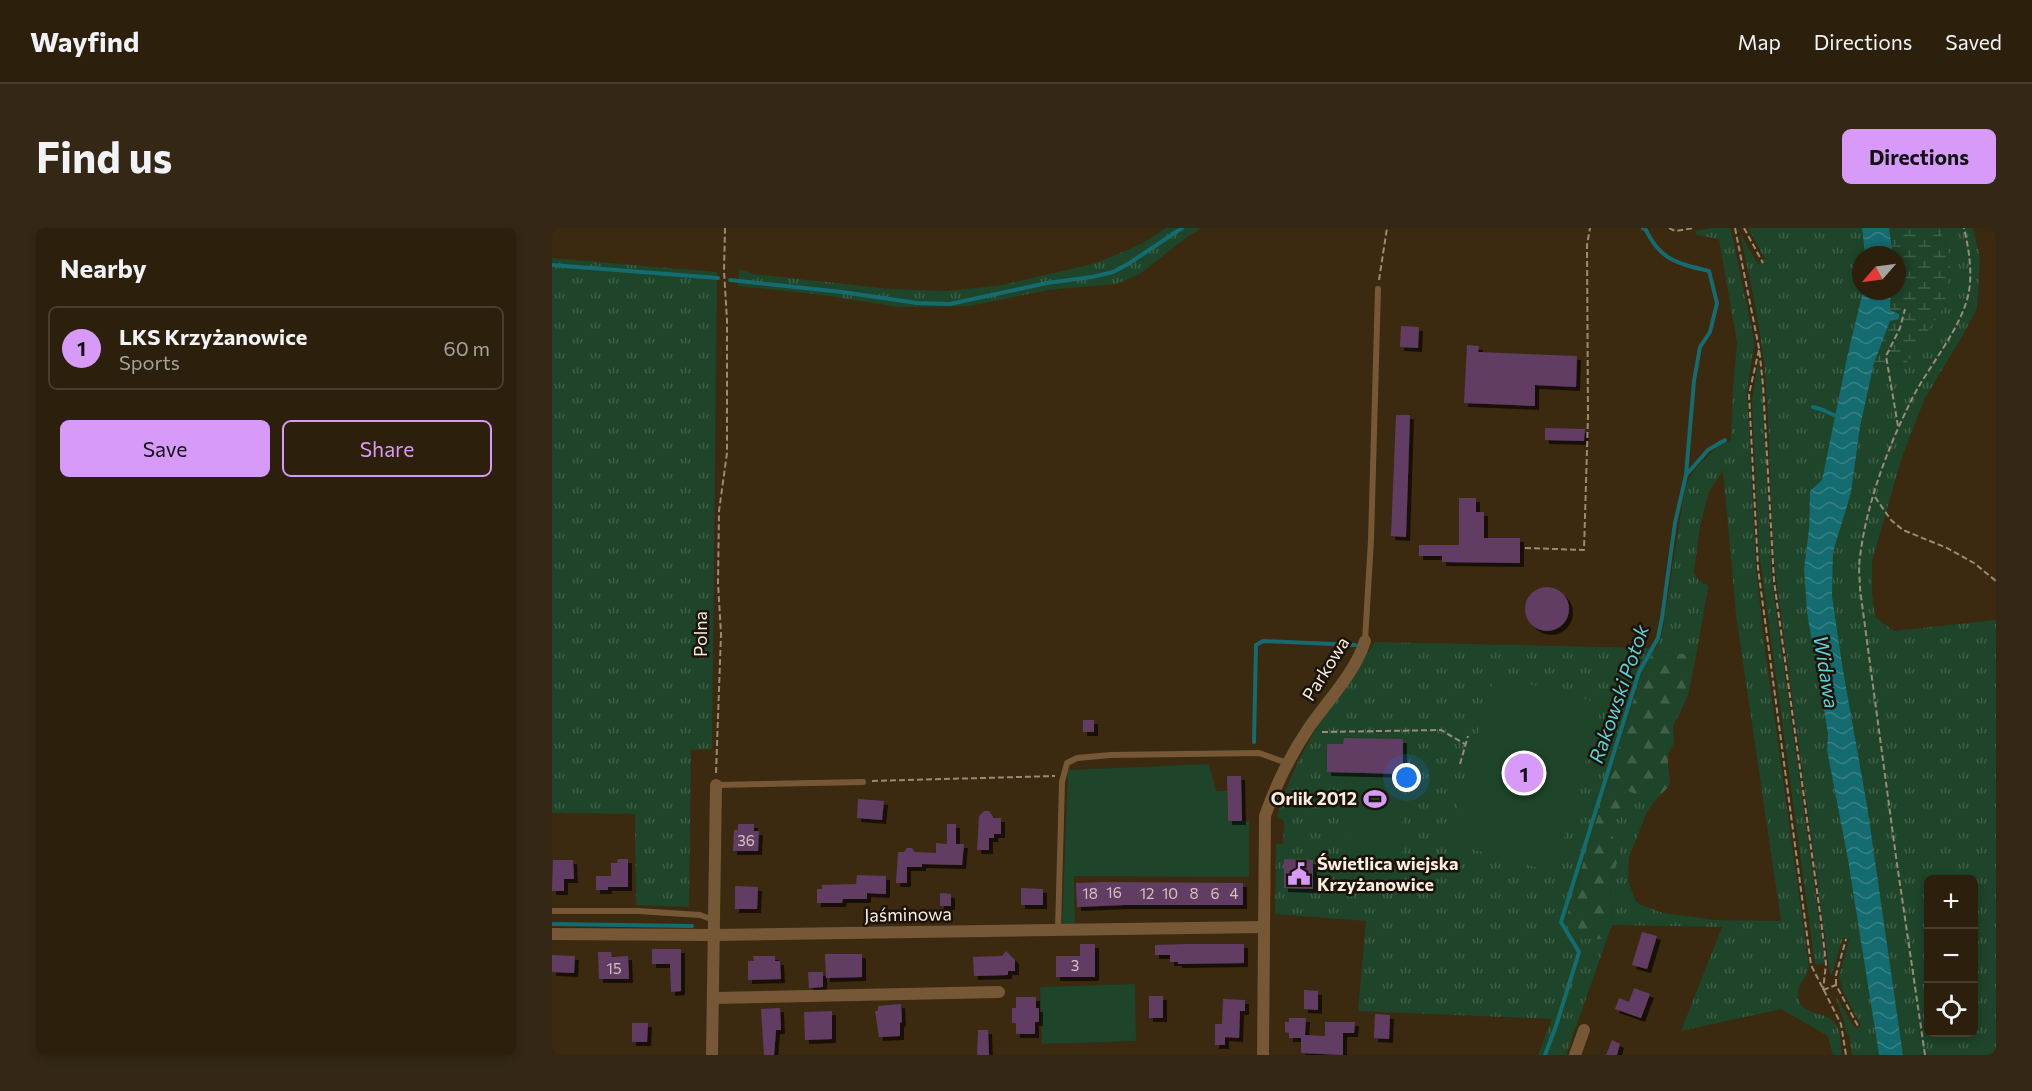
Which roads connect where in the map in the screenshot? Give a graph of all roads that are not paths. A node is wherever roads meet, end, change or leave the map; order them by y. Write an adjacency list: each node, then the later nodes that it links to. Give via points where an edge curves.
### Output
1 (1378, 289): 2 (lane, Parkowa)
2 (1365, 641): 3 (street, Parkowa, via 1343,683)
3 (1288, 764): 8 (street, Parkowa, via 1276,783 1265,816); 9 (lane, via 1259,753 1111,755 1066,763)
4 (863, 782): 5 (lane)
5 (716, 785): 7 (street)
6 (552, 911): 7 (lane, via 700,915)
7 (714, 921): 11 (street)
8 (1264, 927): 9 (street, Jaśminowa); 16 (street, Parkowa)
9 (1058, 931): 11 (street, Jaśminowa)
10 (552, 934): 11 (street, Jaśminowa)
11 (714, 935): 13 (street)
12 (999, 992): 13 (street)
13 (713, 998): 15 (street)
14 (1584, 1030): 17 (street)
15 (712, 1055)
16 (1263, 1055)
17 (1575, 1055)

